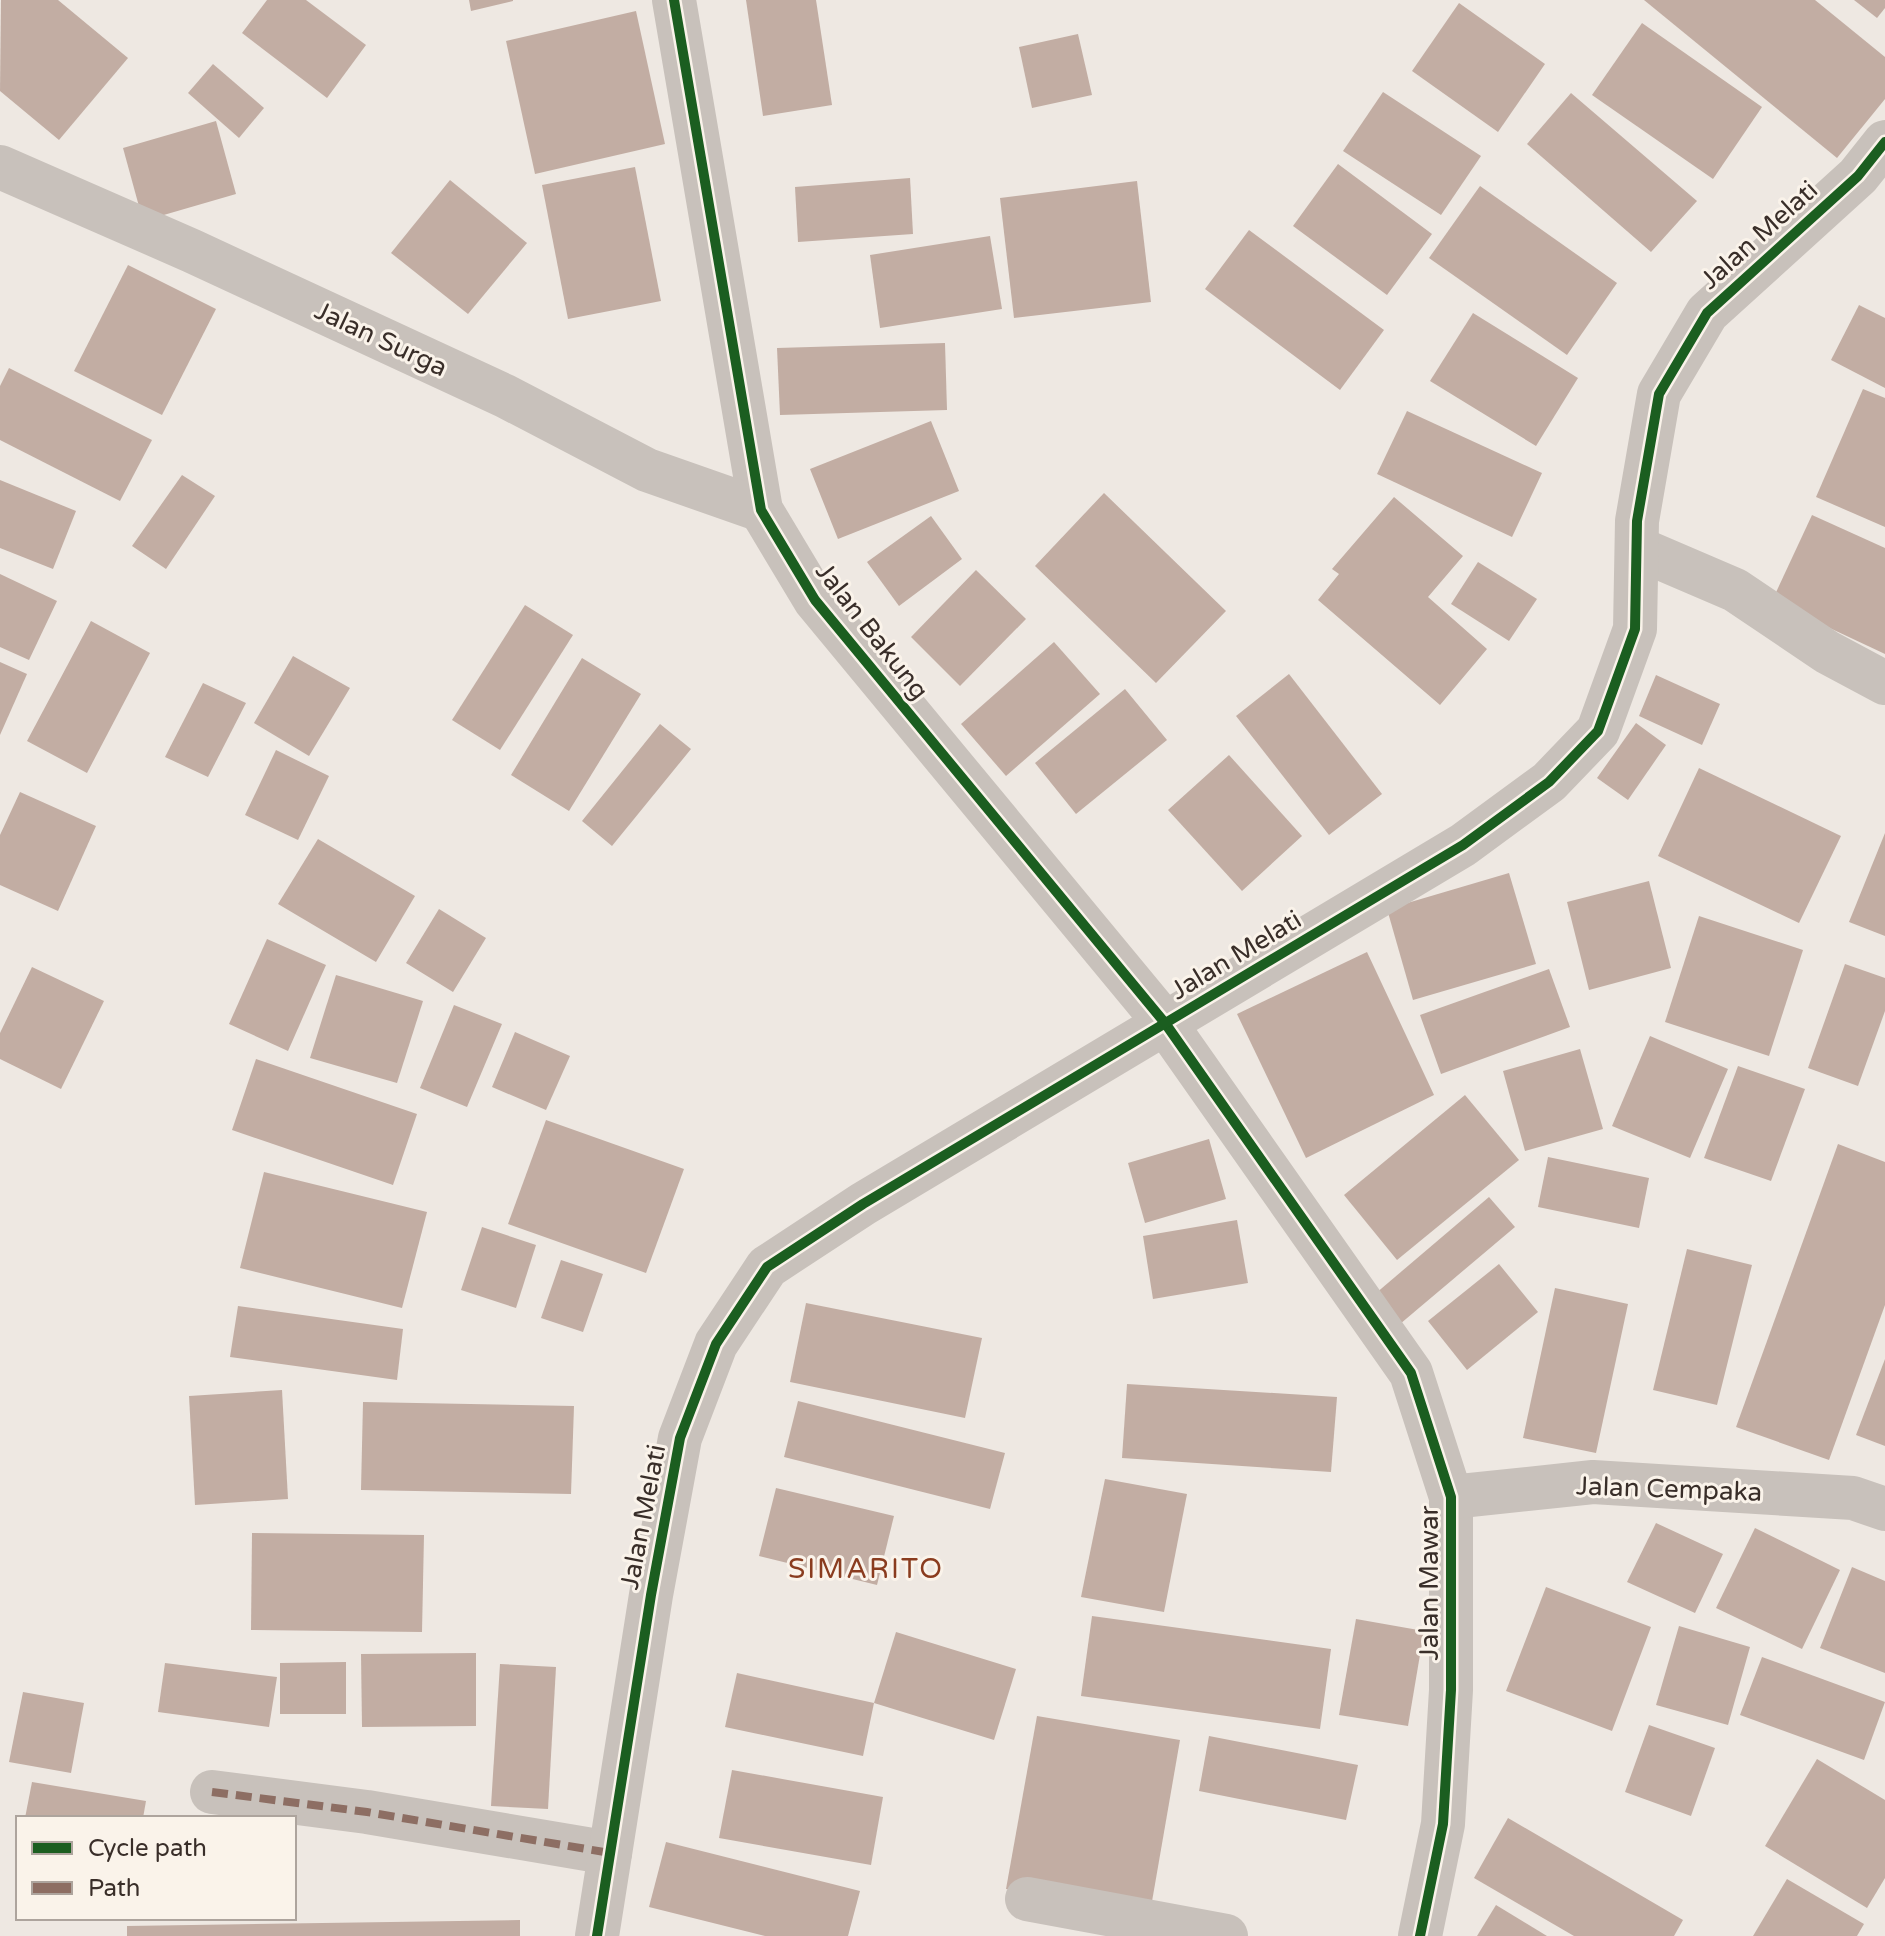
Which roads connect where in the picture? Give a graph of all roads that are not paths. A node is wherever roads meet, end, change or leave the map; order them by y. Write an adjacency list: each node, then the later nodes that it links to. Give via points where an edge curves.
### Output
1 (674, 0): 4 (street, Jalan Bakung)
2 (1885, 142): 5 (street, Jalan Melati, via 1858,176 1707,313 1659,394)
3 (0, 167): 4 (street, Jalan Surga, via 462,376 647,470)
4 (761, 510): 7 (street, Jalan Bakung, via 815,600)
5 (1637, 548): 6 (street, via 1735,590 1827,652); 7 (street, Jalan Melati, via 1635,629 1598,731 1549,782 1463,845)
6 (1885, 683)
7 (1165, 1023): 8 (street, Jalan Mawar, via 1411,1373); 11 (street, Jalan Melati, via 767,1267 716,1344 680,1438)
8 (1451, 1497): 9 (street, Jalan Cempaka, via 1593,1482 1853,1498); 15 (street, Jalan Mawar, via 1451,1690 1443,1824)
9 (1885, 1509)
10 (212, 1792): 11 (street)
11 (610, 1853): 13 (street, Jalan Melati)
12 (1027, 1899): 14 (street)
13 (597, 1936)
14 (1226, 1936)
15 (1420, 1936)

